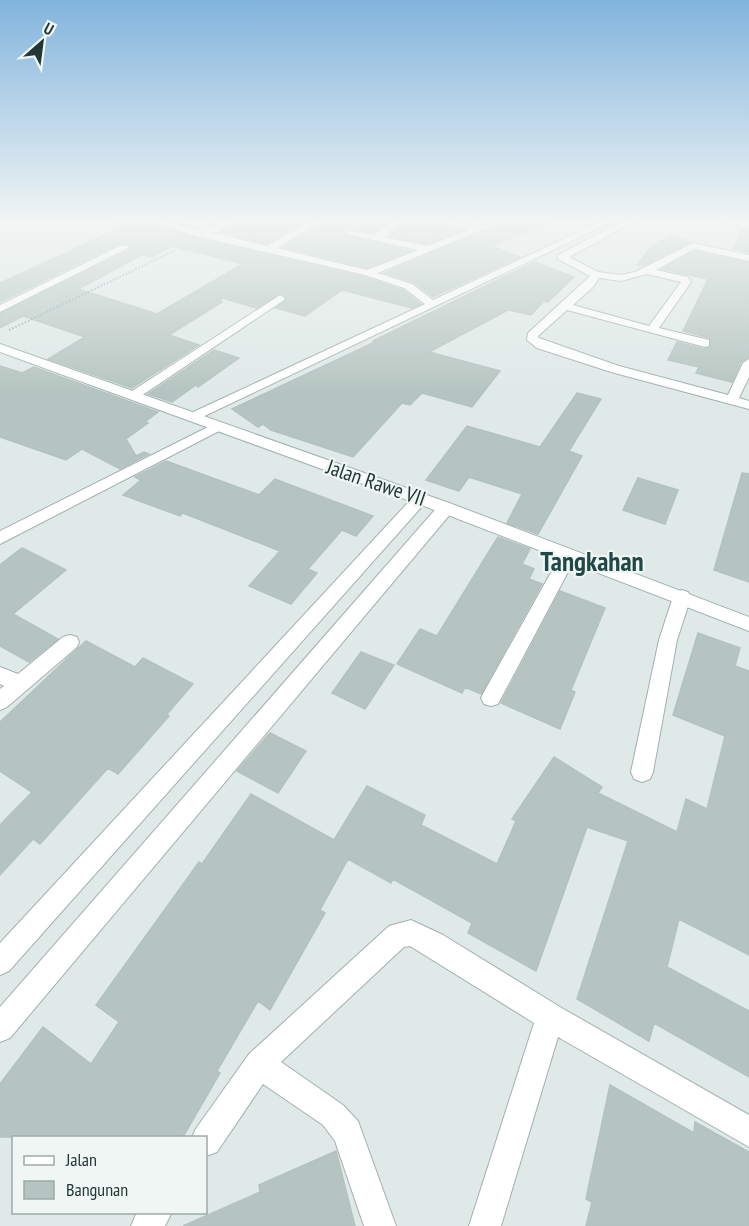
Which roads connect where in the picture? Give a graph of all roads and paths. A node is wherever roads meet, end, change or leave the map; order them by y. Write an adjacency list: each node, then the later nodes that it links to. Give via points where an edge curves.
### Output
1 (60, 279): 10 (street)
2 (115, 279): 12 (path)
3 (387, 279): 8 (street, via 408,286)
4 (485, 279): 8 (street)
5 (593, 279): 9 (street)
6 (684, 279): 11 (street, via 686,282)
7 (280, 298): 16 (street)
8 (432, 304): 19 (street)
9 (564, 306): 11 (street); 17 (street, via 532,335 533,340 615,369)
10 (0, 309)
11 (652, 330): 13 (street)
12 (0, 334)
13 (705, 343)
14 (0, 348): 16 (street, Jalan Rawe VII)
15 (749, 363): 17 (street)
16 (133, 395): 19 (street, Jalan Rawe VII)
17 (732, 400): 18 (street)
18 (749, 405)
19 (194, 417): 20 (street, Jalan Rawe VII)
20 (216, 427): 21 (street, Jalan Rawe VII); 23 (street)
21 (420, 499): 22 (street, Jalan Rawe VII); 33 (street)
22 (446, 508): 24 (street, Jalan Rawe VII); 35 (street)
23 (0, 538)
24 (569, 555): 25 (street, Jalan Rawe VII); 30 (street)
25 (682, 597): 26 (street, Jalan Rawe VII); 32 (street, via 668,639)
26 (749, 624)
27 (70, 642): 29 (street)
28 (0, 675): 29 (street)
29 (19, 684): 31 (street)
30 (490, 698)
31 (0, 701)
32 (642, 772)
33 (0, 962)
34 (550, 1017): 36 (street, via 434,944 411,933 398,934); 37 (street); 40 (street)
35 (0, 1028)
36 (259, 1064): 38 (street); 39 (street, via 333,1114 347,1132)
37 (749, 1132)
38 (207, 1141)
39 (381, 1226)
40 (485, 1226)

